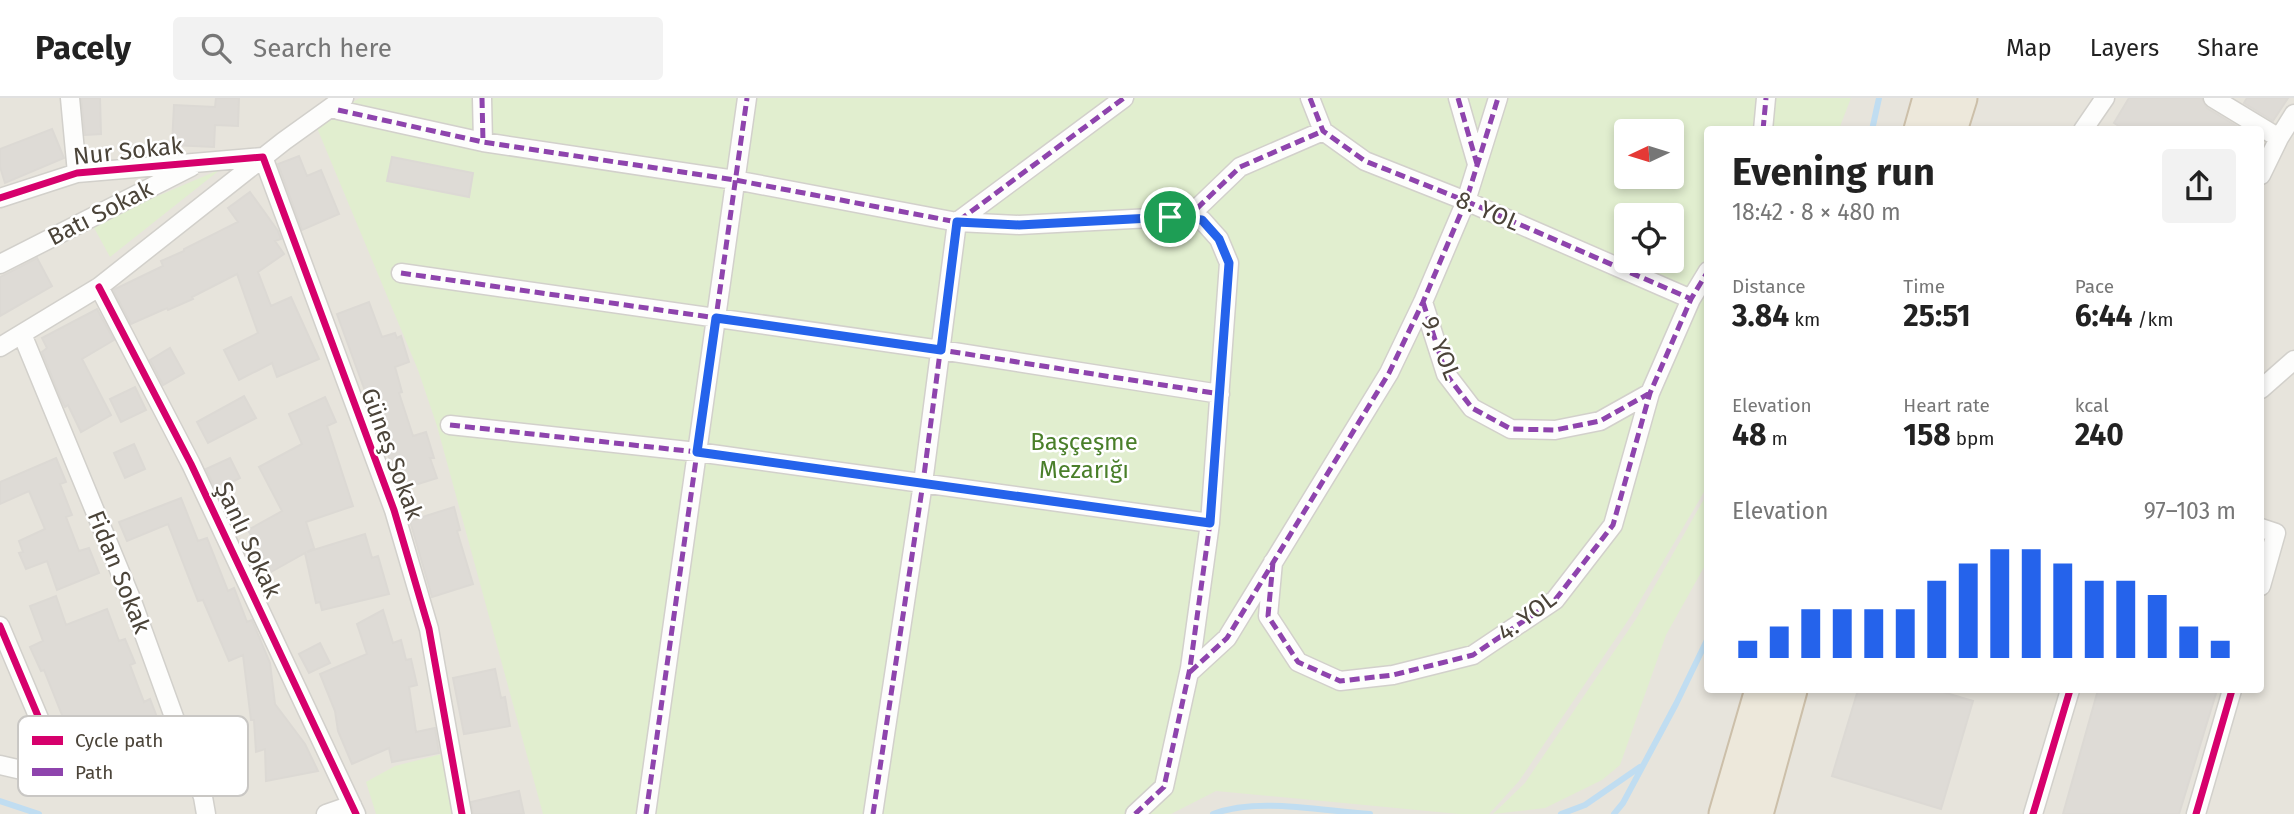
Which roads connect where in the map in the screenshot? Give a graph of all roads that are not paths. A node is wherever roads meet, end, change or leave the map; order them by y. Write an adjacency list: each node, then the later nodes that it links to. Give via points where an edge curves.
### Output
1 (69, 98): 28 (street)
2 (482, 98): 23 (street)
3 (747, 98): 29 (street)
4 (1124, 98): 33 (street)
5 (1310, 98): 21 (street)
6 (1458, 98): 26 (street)
7 (1498, 98): 26 (street)
8 (1766, 98): 15 (street)
9 (1930, 98): 16 (highway)
10 (1960, 98): 17 (highway)
11 (2105, 98): 18 (street)
12 (2213, 98): 19 (street)
13 (341, 104): 23 (street); 24 (street)
14 (2294, 114): 22 (street)
15 (1763, 126)
16 (1922, 126)
17 (1951, 126)
18 (2086, 126)
19 (2259, 126)
20 (2264, 129): 22 (street)
21 (1322, 131): 31 (street, 8. YOL, via 1366,161); 32 (street, via 1240,167)
22 (2279, 138): 27 (street)
23 (483, 142): 29 (street)
24 (263, 157): 25 (street, Nur Sokak); 37 (street); 69 (street, Güneş Sokak, via 394,510 429,629)
25 (200, 162): 28 (street, Nur Sokak); 34 (street, Batı Sokak)
26 (1478, 164): 31 (street)
27 (2264, 169)
28 (77, 173): 30 (street, Nur Sokak)
29 (735, 180): 33 (street); 40 (street)
30 (0, 198)
31 (1466, 201): 38 (street, 8. YOL); 39 (street)
32 (1186, 219): 33 (street, via 1019,225); 47 (street, via 1202,220 1219,239 1229,263)
33 (957, 222): 43 (street)
34 (0, 264)
35 (401, 272): 40 (street)
36 (1704, 278): 38 (street, 4. YOL)
37 (99, 287): 41 (street); 66 (street, Şanlı Sokak, via 191,464)
38 (1691, 299): 46 (street, 4. YOL)
39 (1423, 302): 46 (street, 9. YOL, via 1446,374 1472,408 1511,429 1555,430 1600,421); 53 (street, via 1389,373)
40 (716, 318): 43 (street); 49 (street)
41 (22, 334): 42 (street); 62 (street, Fidan Sokak, via 132,601)
42 (0, 347)
43 (941, 350): 47 (street); 50 (street)
44 (2294, 360): 45 (street)
45 (2264, 385)
46 (1650, 393): 53 (street, 4. YOL, via 1613,525 1555,600 1473,655 1393,675 1340,681 1298,662 1268,616)
47 (1220, 394): 51 (street)
48 (450, 425): 49 (street)
49 (697, 452): 50 (street); 70 (street)
50 (923, 483): 51 (street); 71 (street)
51 (1210, 523): 56 (street)
52 (2264, 529): 54 (street, via 2276,533)
53 (1273, 562): 56 (street, via 1227,638)
54 (2264, 575)
55 (0, 626): 61 (street)
56 (1190, 672): 72 (street, via 1164,788)
57 (1761, 693): 73 (highway)
58 (1789, 693): 74 (highway)
59 (2069, 693): 75 (street)
60 (2231, 693): 76 (street)
61 (38, 716)
62 (173, 716)
63 (0, 765): 64 (street)
64 (18, 769)
65 (202, 796): 67 (street, Fidan Sokak)
66 (354, 809): 68 (street)
67 (206, 814)
68 (326, 814)
69 (463, 814)
70 (646, 814)
71 (873, 814)
72 (1135, 814)
73 (1726, 814)
74 (1756, 814)
75 (2033, 814)
76 (2196, 814)

